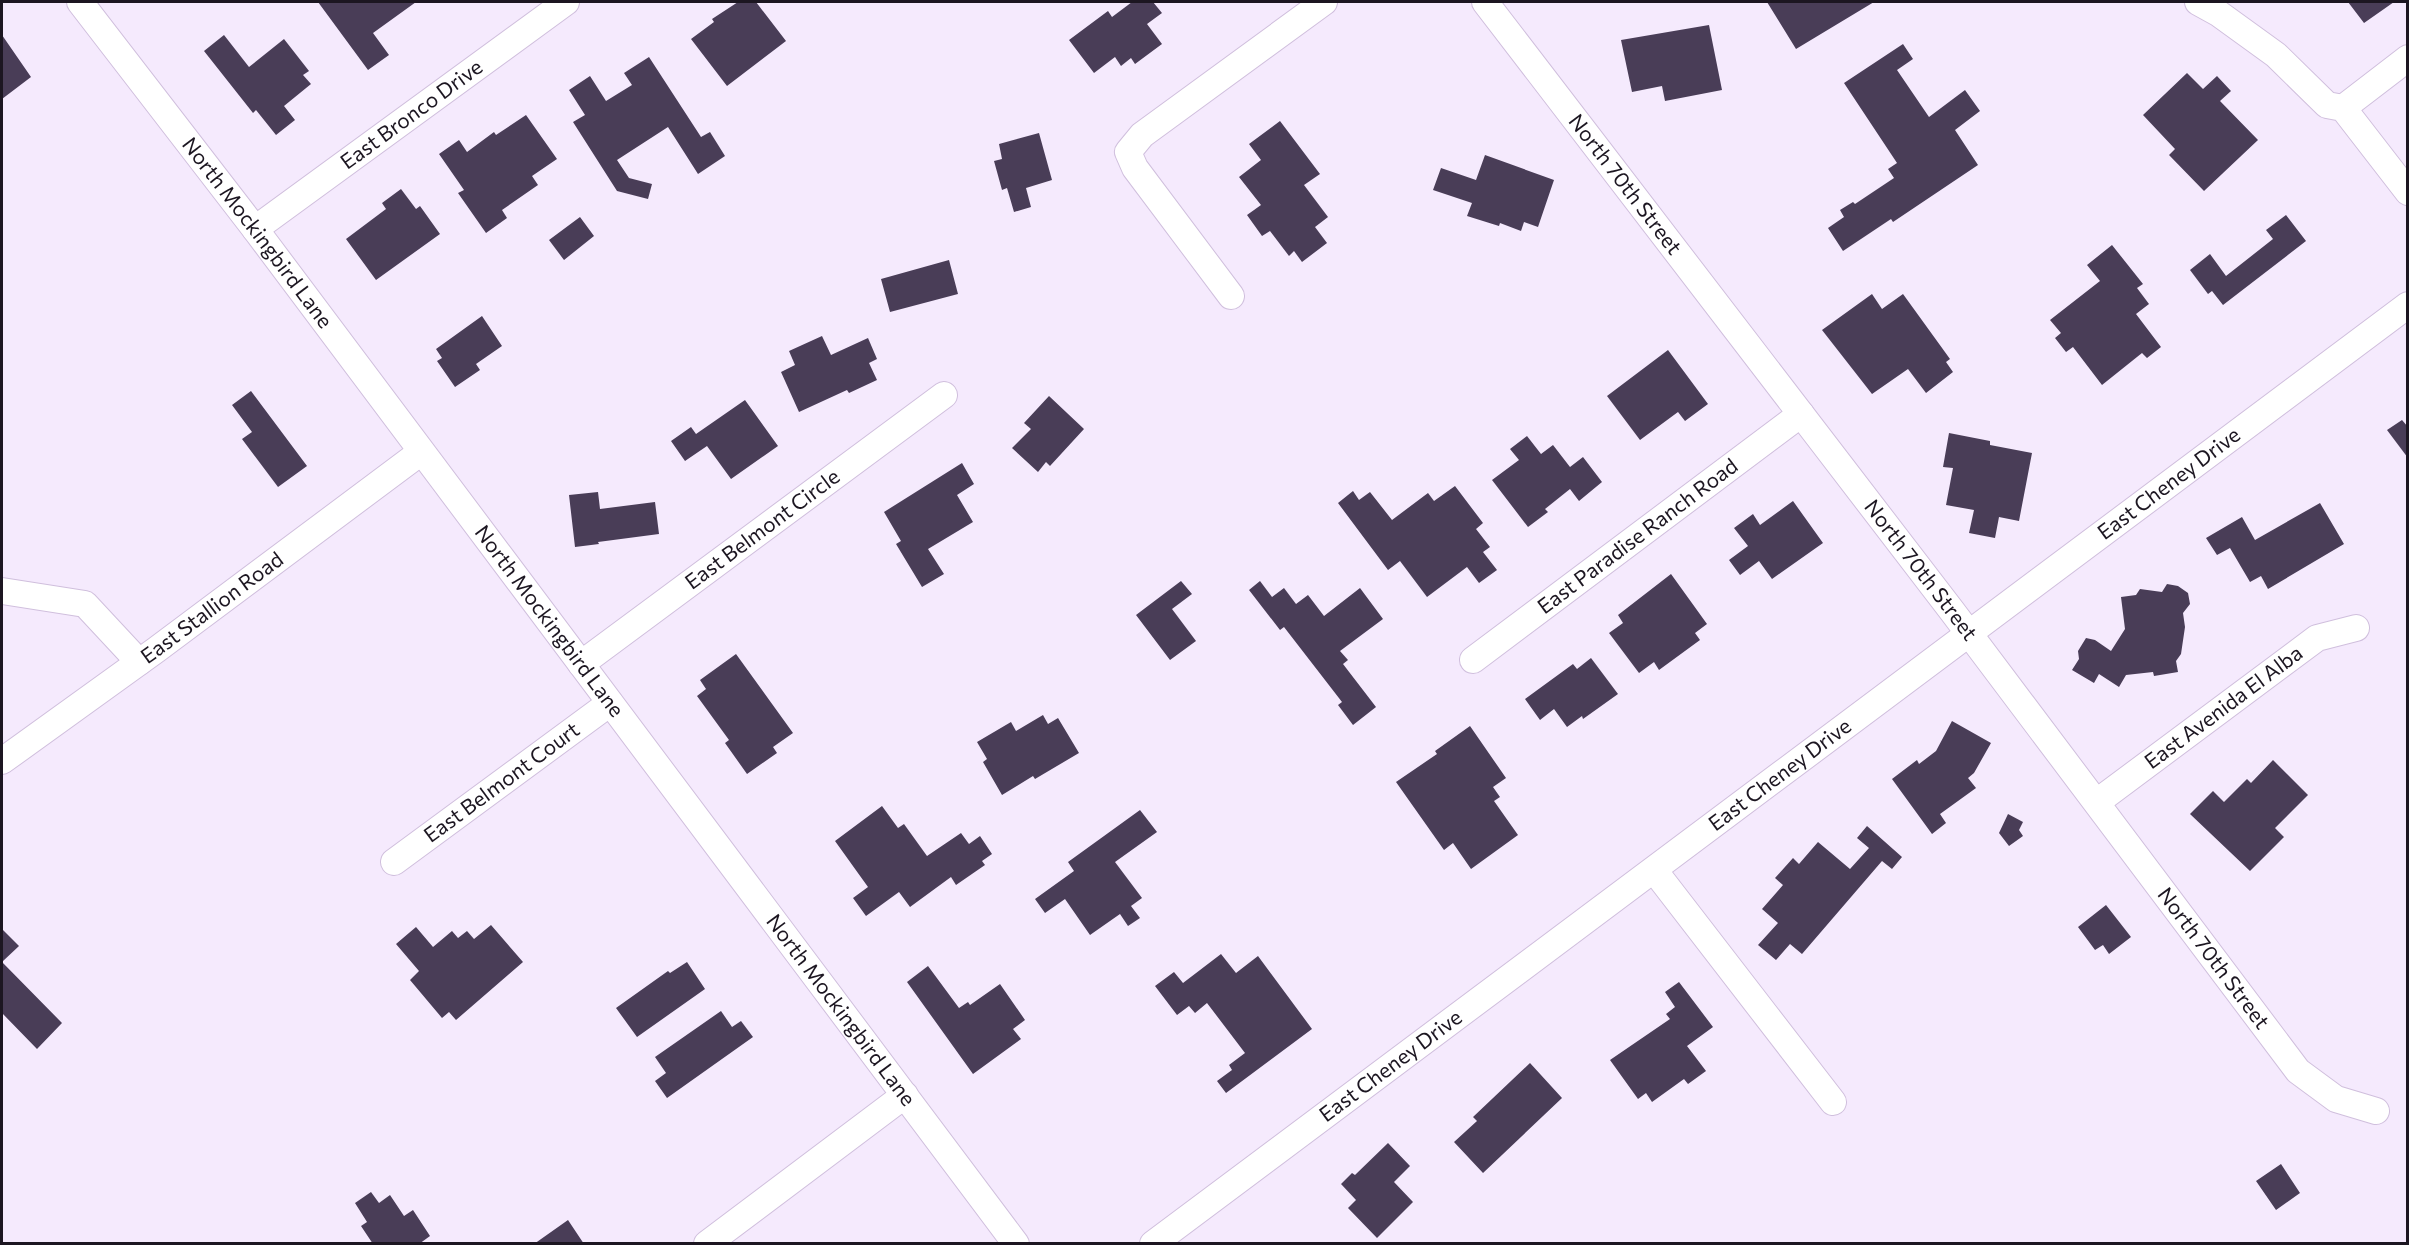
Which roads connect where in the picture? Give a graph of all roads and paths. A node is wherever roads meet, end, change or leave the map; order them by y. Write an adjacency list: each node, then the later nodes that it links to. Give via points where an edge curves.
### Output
1 (80, 2): 9 (street, North Mockingbird Lane)
2 (566, 2): 9 (street, East Bronco Drive)
3 (1324, 2): 10 (street, via 1142,135 1128,152 1135,168)
4 (1485, 2): 13 (street, North 70th Street)
5 (2198, 2): 7 (street, via 2276,55 2328,105)
6 (2408, 58): 7 (street)
7 (2343, 108): 8 (street)
8 (2408, 192)
9 (255, 229): 14 (street, North Mockingbird Lane)
10 (1232, 296)
11 (2408, 305): 17 (street, East Cheney Drive)
12 (944, 395): 20 (street, East Belmont Circle)
13 (1801, 414): 17 (street, North 70th Street); 18 (street, East Paradise Ranch Road)
14 (421, 452): 19 (street, East Stallion Road); 20 (street, North Mockingbird Lane)
15 (2, 591): 19 (street, via 85,604)
16 (2356, 628): 23 (street, East Avenida El Alba, via 2317,638)
17 (1968, 633): 23 (street, North 70th Street); 25 (street, East Cheney Drive)
18 (1473, 660)
19 (139, 662): 22 (street, East Stallion Road)
20 (581, 664): 21 (street, North Mockingbird Lane)
21 (610, 703): 24 (street, East Belmont Court); 26 (street, North Mockingbird Lane)
22 (2, 761)
23 (2097, 802): 28 (street, North 70th Street, via 2298,1071 2336,1099)
24 (394, 862)
25 (1654, 870): 27 (street); 31 (street, East Cheney Drive)
26 (905, 1095): 29 (street); 30 (street, North Mockingbird Lane)
27 (1833, 1102)
28 (2376, 1111)
29 (708, 1244)
30 (1016, 1244)
31 (1153, 1244)

